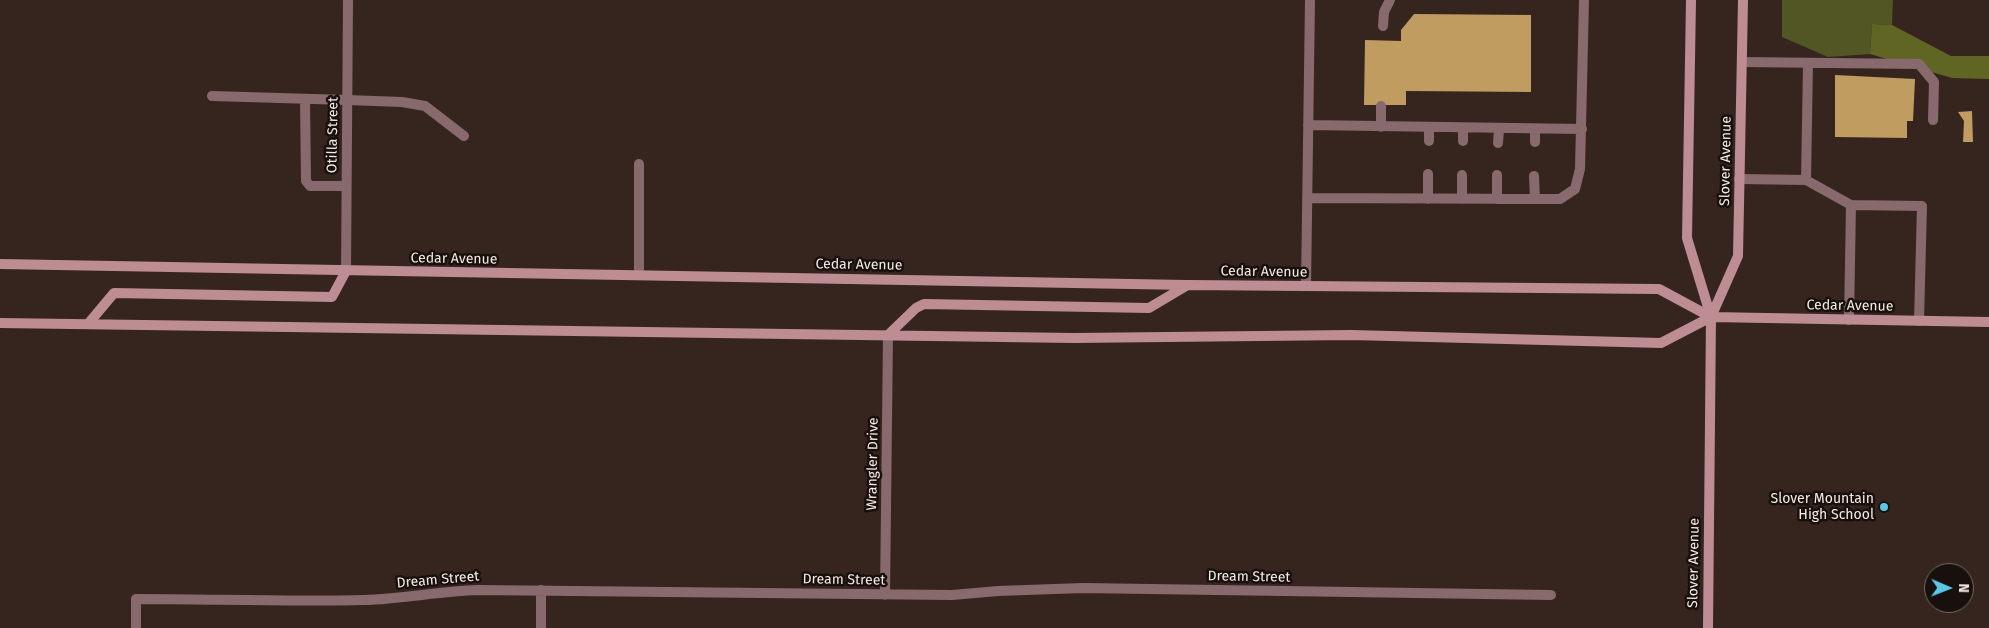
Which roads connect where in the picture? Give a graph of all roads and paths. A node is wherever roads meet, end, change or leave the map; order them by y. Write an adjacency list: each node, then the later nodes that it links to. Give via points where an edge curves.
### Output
1 (348, 0): 12 (street, Otilla Street)
2 (1310, 0): 15 (street)
3 (1390, 0): 7 (street, via 1384,12)
4 (1584, 0): 21 (street)
5 (1691, 0): 46 (main road, Slover Avenue, via 1687,238)
6 (1743, 0): 8 (main road, Slover Avenue)
7 (1383, 26)
8 (1742, 62): 9 (street); 32 (main road, Slover Avenue)
9 (1808, 63): 14 (street, via 1919,64 1934,82); 33 (street)
10 (212, 96): 11 (street)
11 (304, 99): 12 (street); 34 (street, via 306,181 310,186)
12 (347, 100): 22 (street, via 426,106); 34 (street, Otilla Street)
13 (1381, 106): 16 (street)
14 (1933, 120)
15 (1308, 126): 16 (street); 35 (street)
16 (1381, 127): 17 (street)
17 (1429, 128): 18 (street); 23 (street)
18 (1463, 129): 19 (street); 24 (street)
19 (1498, 129): 20 (street); 26 (street)
20 (1535, 129): 21 (street); 25 (street)
21 (1582, 130): 39 (street, via 1580,169 1575,189 1560,199)
22 (464, 136)
23 (1429, 141)
24 (1463, 141)
25 (1535, 142)
26 (1498, 143)
27 (639, 164): 43 (street)
28 (1428, 174): 36 (street)
29 (1462, 175): 37 (street)
30 (1497, 175): 38 (street)
31 (1534, 176): 39 (street)
32 (1739, 179): 33 (street); 46 (main road, Slover Avenue, via 1738,256)
33 (1806, 180): 40 (street)
34 (346, 186): 42 (street, Otilla Street)
35 (1307, 198): 36 (street); 45 (street)
36 (1428, 198): 37 (street)
37 (1462, 199): 38 (street)
38 (1497, 199): 39 (street)
39 (1534, 199)
40 (1851, 205): 47 (street); 48 (street, via 1922,206)
41 (0, 264): 42 (main road, Cedar Avenue)
42 (346, 271): 43 (main road, Cedar Avenue); 51 (main road, via 332,296 114,293)
43 (639, 275): 44 (main road, Cedar Avenue)
44 (1188, 285): 45 (main road, Cedar Avenue); 52 (main road, via 1149,308 924,304)
45 (1306, 286): 46 (main road, Cedar Avenue, via 1659,289)
46 (1711, 317): 47 (main road, Cedar Avenue); 52 (main road, Cedar Avenue, via 1662,342 1351,335 1074,338); 58 (main road, Slover Avenue)
47 (1849, 320): 48 (main road, Cedar Avenue)
48 (1919, 321): 49 (main road, Cedar Avenue)
49 (1989, 322)
50 (0, 323): 51 (main road, Cedar Avenue)
51 (88, 324): 52 (main road, Cedar Avenue)
52 (888, 335): 54 (street, Wrangler Drive)
53 (542, 590): 54 (street, Dream Street); 56 (street, Dream Street, via 453,590 363,600 136,599); 57 (street)
54 (884, 595): 55 (street, Dream Street, via 1083,588)
55 (1551, 595)
56 (136, 628)
57 (541, 628)
58 (1708, 628)

